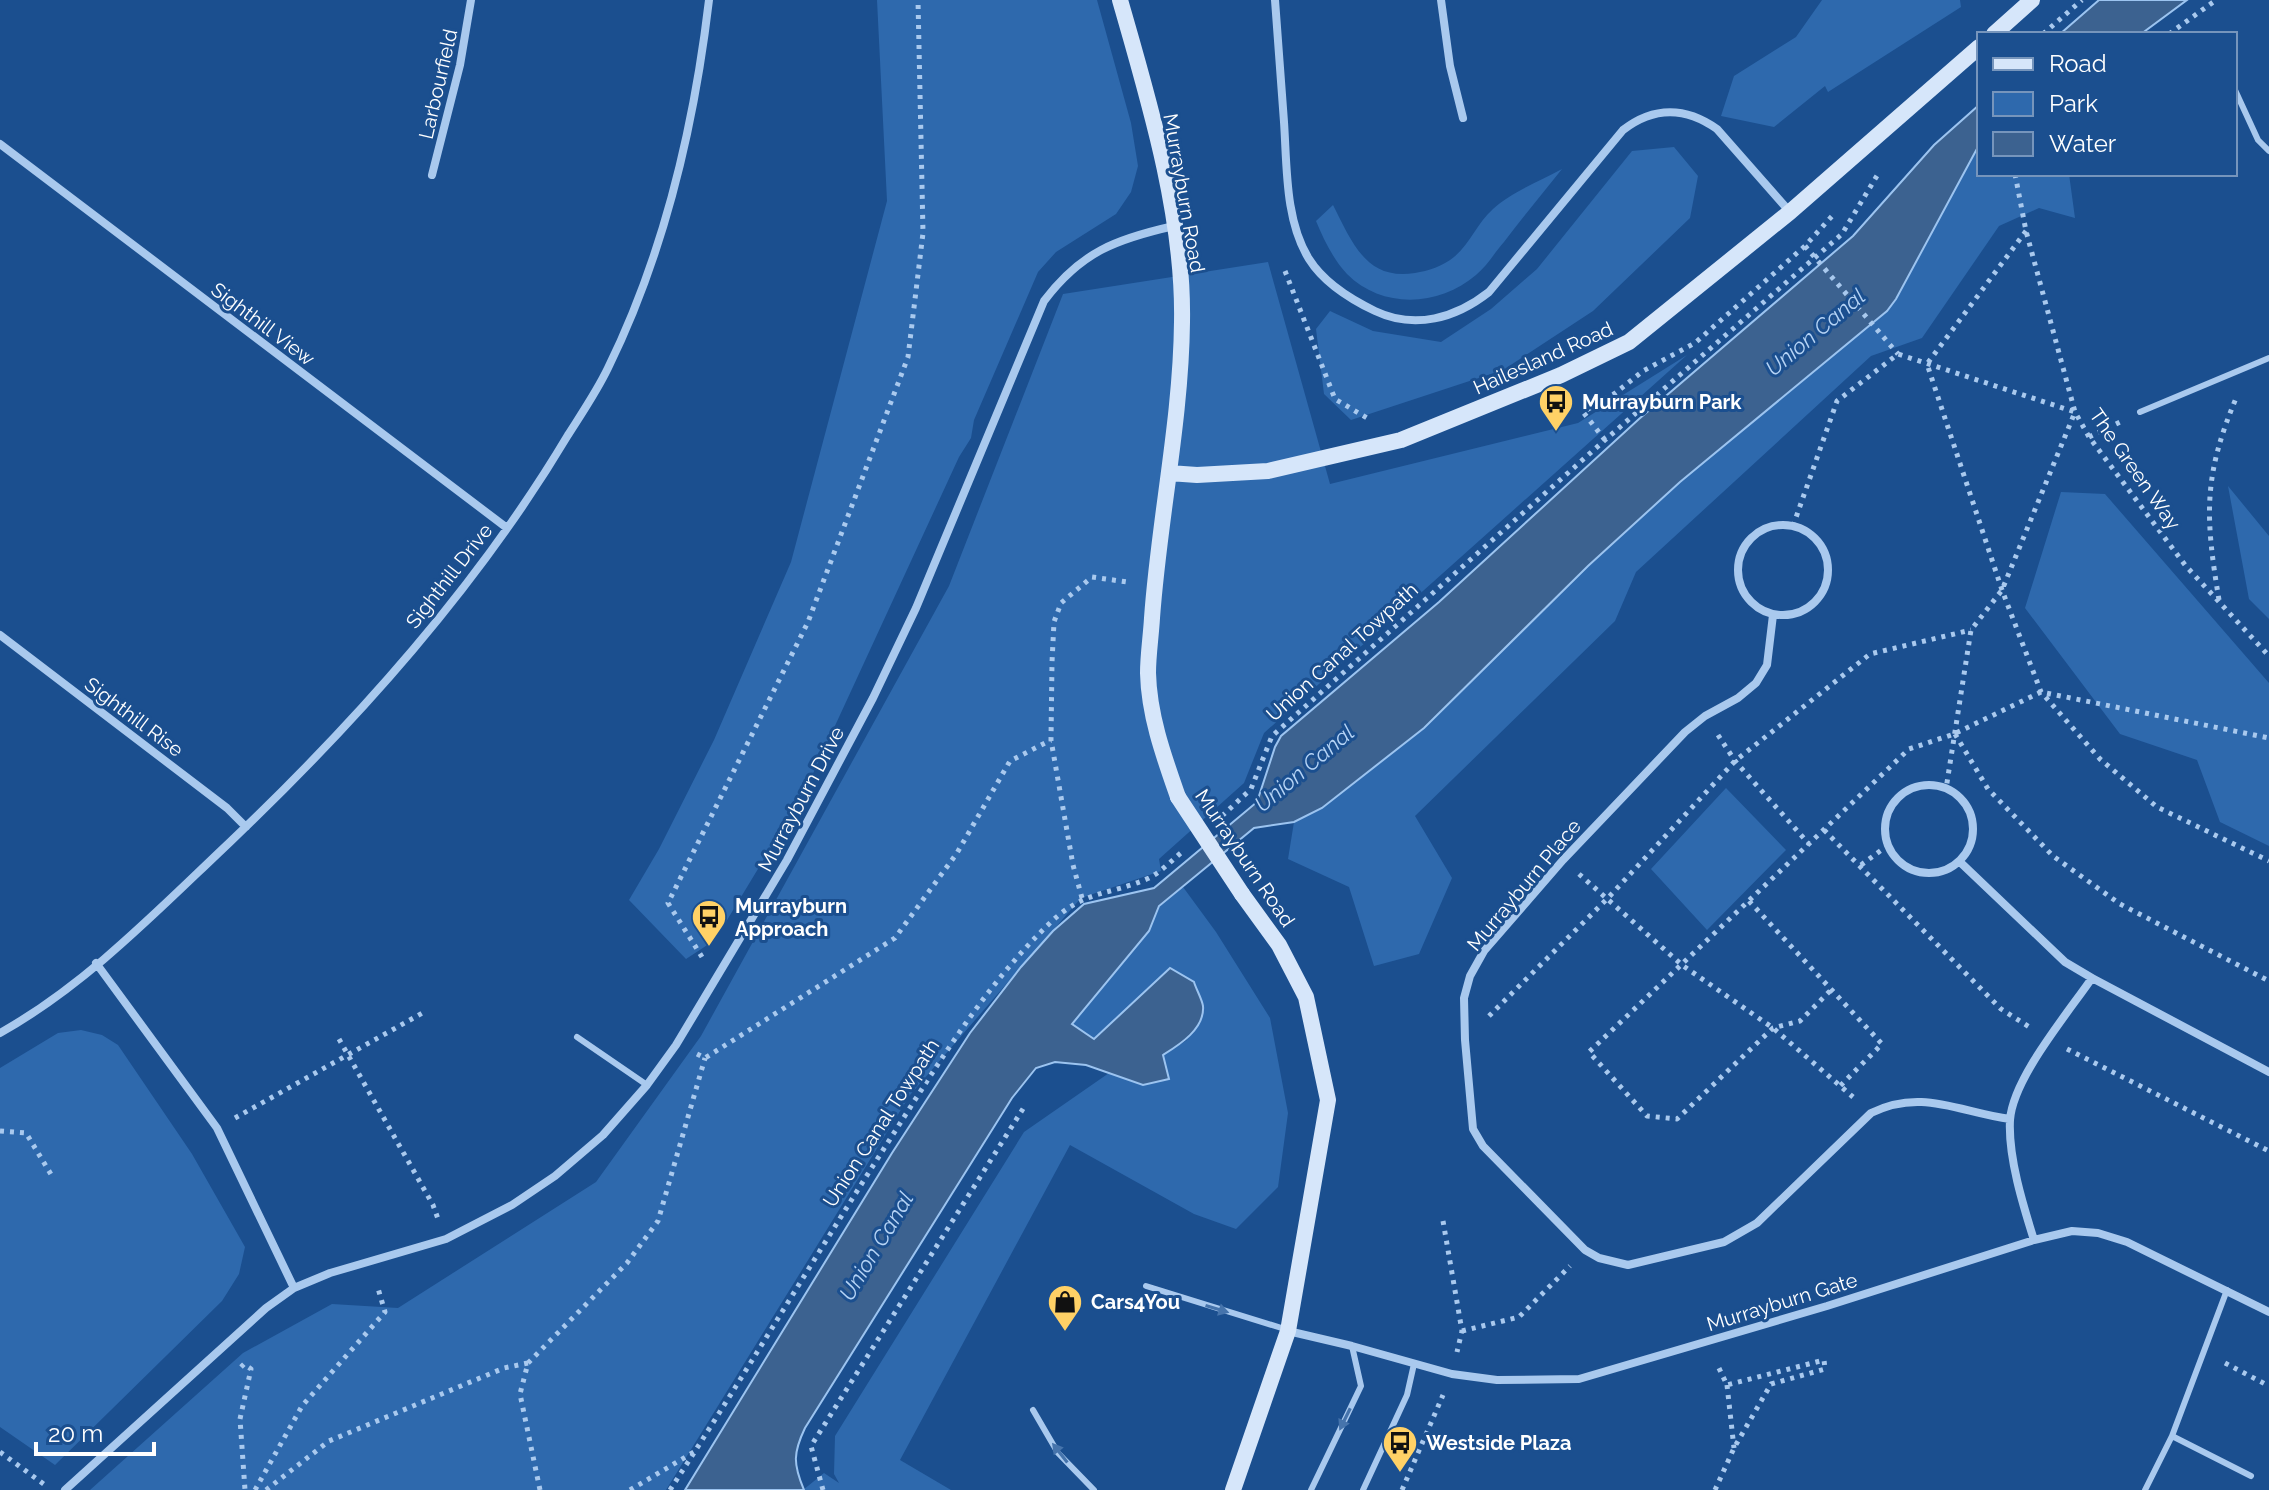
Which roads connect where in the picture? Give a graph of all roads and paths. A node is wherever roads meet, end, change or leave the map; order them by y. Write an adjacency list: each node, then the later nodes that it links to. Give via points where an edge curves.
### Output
1 (471, 0): 19 (street, Larbourfield)
2 (709, 0): 38 (street, Sighthill Drive, via 692,111 660,242 608,369)
3 (918, 0): 68 (path, via 923,233 908,357 808,622 668,903)
4 (1120, 0): 23 (street, Murrayburn Road)
5 (1275, 0): 22 (street, via 1297,234 1309,260 1328,282 1385,316 1435,319 1455,314 1489,292 1623,130 1651,113 1685,112 1717,129)
6 (1441, 0): 15 (street)
7 (2032, 0): 10 (street)
8 (2082, 0): 11 (path)
9 (2216, 0): 12 (path)
10 (1996, 32)
11 (2045, 32)
12 (2172, 32)
13 (1977, 49): 22 (street, Hailesland Road)
14 (2237, 94): 17 (lane, via 2258,140)
15 (1463, 118)
16 (0, 144): 38 (street, Sighthill View)
17 (2269, 151)
18 (1882, 168): 35 (path, Union Canal Towpath, via 1842,234)
19 (432, 175)
20 (2015, 176): 24 (path, The Green Way)
21 (1842, 206): 25 (path)
22 (1790, 212): 34 (street, Hailesland Road, via 1629,342)
23 (1174, 226): 36 (street, Murrayburn Road, via 1182,319); 68 (street, Murrayburn Drive, via 1086,256 1044,301 879,685 787,860)
24 (2026, 231): 29 (path); 31 (path, The Green Way)
25 (1805, 246): 27 (path, bridge); 35 (path, via 1695,343 1583,412)
26 (1282, 263): 34 (path, via 1335,399)
27 (1898, 354): 29 (path); 37 (path, via 1837,401)
28 (2269, 358): 32 (lane)
29 (1927, 364): 31 (path); 40 (path)
30 (2245, 385): 41 (path, via 2223,428 2208,503)
31 (2075, 412): 33 (path, The Green Way); 40 (path)
32 (2140, 412): 33 (path)
33 (2089, 437): 41 (path, The Green Way, via 2185,565)
34 (1401, 440): 36 (street, Hailesland Road, via 1268,471)
35 (1605, 440): 53 (path, Union Canal Towpath, via 1272,736 1251,789)
36 (1169, 473): 39 (street, Murrayburn Road)
37 (1793, 526): 42 (street, via 1821,546 1827,581 1807,609); 42 (street, via 1758,532 1739,560 1744,595)
38 (507, 528): 54 (street, Sighthill Drive, via 449,605 319,756)
39 (1154, 585): 50 (path, via 1092,577 1061,603 1054,622); 100 (street, Murrayburn Road, bridge, via 1148,674 1156,734 1178,797 1279,945 1306,997 1328,1100)
40 (2002, 590): 43 (path); 46 (path)
41 (2219, 601): 45 (path, The Green Way)
42 (1773, 615): 47 (street, Murrayburn Place, via 1767,665 1756,683)
43 (1971, 630): 48 (path); 51 (path, via 1870,654)
44 (0, 635): 54 (street, Sighthill Rise)
45 (2269, 656)
46 (2041, 692): 48 (path); 49 (path); 60 (path, via 2100,759 2157,807)
47 (1705, 716): 51 (path); 59 (street, Murrayburn Place)
48 (1954, 734): 52 (path); 55 (path, via 1909,749); 70 (path, via 1988,789 2053,856 2120,904)
49 (2269, 738)
50 (1051, 740): 63 (path); 81 (path, via 1010,761 957,853 895,938)
51 (1735, 761): 56 (path); 64 (path)
52 (1946, 789): 57 (street, via 1912,788 1898,798 1886,820); 61 (street, via 1970,813 1970,847)
53 (1217, 820)
54 (246, 827): 66 (street, Sighthill Drive)
55 (1824, 830): 56 (path); 62 (path)
56 (1809, 844): 65 (path)
57 (1887, 846): 61 (street, via 1896,860 1928,874); 62 (path)
58 (1184, 850): 63 (path, Union Canal Towpath, via 1152,877)
59 (1563, 860): 64 (path); 77 (street, Murrayburn Place, via 1484,951 1470,976 1464,998)
60 (2269, 861)
61 (1960, 862): 69 (street, via 2065,962)
62 (1861, 865): 78 (path, via 2001,1009)
63 (1082, 898): 113 (path, Union Canal Towpath, via 1028,946 956,1035)
64 (1607, 899): 67 (path); 77 (path)
65 (1749, 901): 67 (path); 71 (path)
66 (96, 963): 74 (street, Sighthill Drive); 88 (street)
67 (1682, 965): 73 (path); 73 (path, via 1589,1052 1647,1116 1677,1119)
68 (716, 978): 79 (street, Murrayburn Drive)
69 (2092, 978): 78 (street); 82 (street)
70 (2269, 981)
71 (1830, 991): 73 (path, via 1800,1021); 84 (path, via 1882,1044)
72 (426, 1011): 80 (path)
73 (1773, 1028): 84 (path)
74 (0, 1033)
75 (577, 1037): 83 (lane)
76 (339, 1039): 80 (path)
77 (1465, 1040): 94 (street, Murrayburn Place, via 1473,1129 1483,1146)
78 (2049, 1040): 87 (street, via 2016,1096); 90 (path)
79 (676, 1045): 81 (path); 83 (street, Murrayburn Drive)
80 (349, 1056): 88 (path); 92 (path, via 433,1205)
81 (705, 1058): 106 (path, via 658,1221 627,1263)
82 (2269, 1072)
83 (647, 1085): 92 (street, Murrayburn Drive, via 603,1135 555,1176)
84 (1840, 1086): 86 (path)
85 (1026, 1104): 124 (path, via 811,1446)
86 (1871, 1113): 87 (street, Murrayburn Place, via 1891,1103 1916,1100); 94 (street, Murrayburn Place, via 1757,1223 1724,1242 1628,1265)
87 (2010, 1119): 93 (street)
88 (217, 1128): 97 (street)
89 (0, 1131): 91 (path, via 26,1133)
90 (2269, 1151)
91 (52, 1176)
92 (446, 1239): 95 (street, Murrayburn Drive)
93 (2034, 1240): 98 (street, Murrayburn Gate, via 2072,1231 2098,1233); 102 (street, Murrayburn Gate)
94 (1585, 1250): 101 (path, via 1519,1317)
95 (370, 1261): 97 (street, Murrayburn Drive); 119 (path, via 385,1312 302,1406)
96 (1146, 1286): 100 (lane, one-way to 100)
97 (294, 1288): 105 (street, Murrayburn Drive)
98 (2227, 1290): 99 (street, Murrayburn Gate); 104 (lane)
99 (2269, 1312)
100 (1288, 1331): 103 (street, Murrayburn Gate); 126 (street, Murrayburn Road)
101 (1462, 1331)
102 (1707, 1341): 107 (street, Murrayburn Gate, via 1579,1379 1497,1380); 108 (path)
103 (1352, 1346): 107 (street, Murrayburn Gate); 127 (lane, one-way to 127, via 1361,1386)
104 (2202, 1351): 109 (path); 111 (lane)
105 (207, 1362): 117 (street, Murrayburn Drive); 118 (path, via 224,1382 244,1364 251,1369 240,1419)
106 (528, 1363): 120 (path, via 504,1368 329,1441); 121 (path, via 520,1394)
107 (1414, 1364): 128 (lane, via 1407,1395)
108 (1727, 1385): 112 (path); 112 (path, via 1824,1360 1825,1369 1771,1384)
109 (2269, 1386)
110 (1033, 1410): 125 (lane, one-way to 110, via 1058,1453)
111 (2172, 1436): 115 (lane); 130 (lane)
112 (1734, 1448): 129 (path)
113 (696, 1451): 122 (path); 123 (path, Union Canal Towpath)
114 (0, 1452): 116 (path)
115 (2251, 1476)
116 (53, 1490)
117 (65, 1490)
118 (245, 1490)
119 (255, 1490)
120 (266, 1490)
121 (540, 1490)
122 (630, 1490)
123 (670, 1490)
124 (823, 1490)
125 (1094, 1490)
126 (1233, 1490)
127 (1311, 1490)
128 (1363, 1490)
129 (1715, 1490)
130 (2145, 1490)

